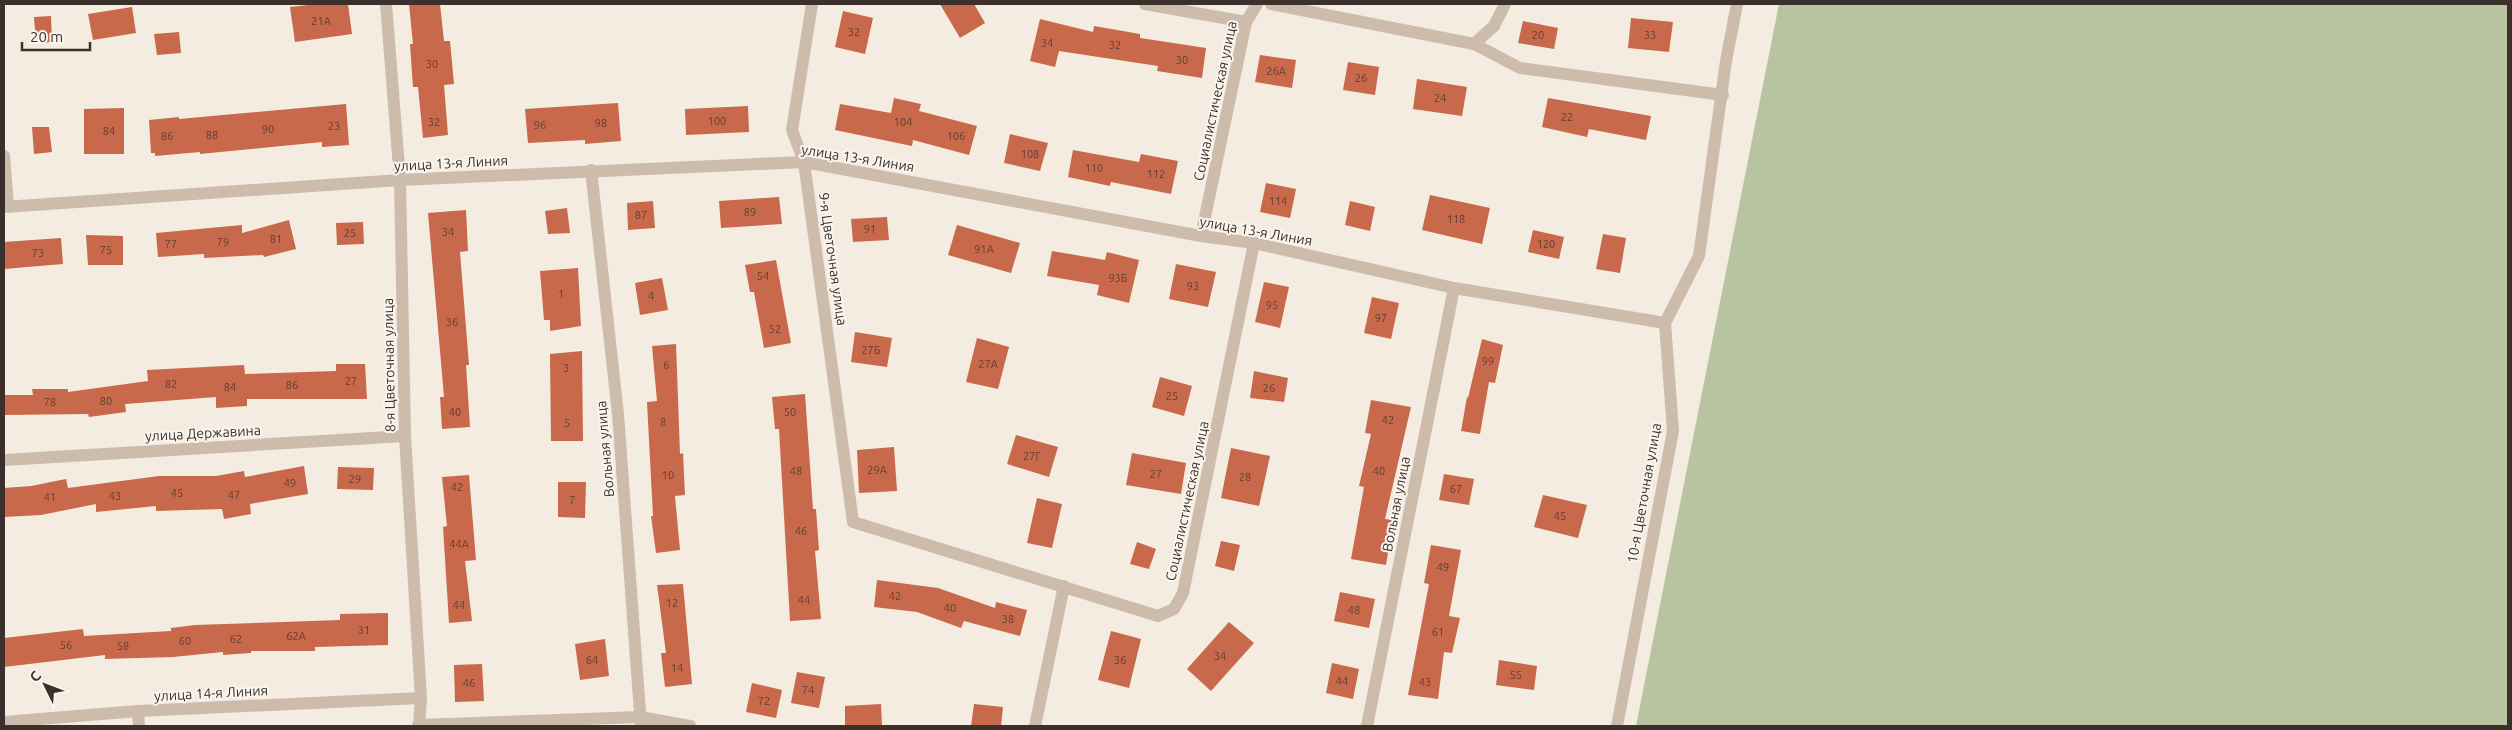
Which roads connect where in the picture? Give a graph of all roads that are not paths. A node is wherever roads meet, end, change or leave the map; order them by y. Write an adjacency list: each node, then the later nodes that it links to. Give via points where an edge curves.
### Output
1 (386, 4): 14 (lane, 8-я Цветочная улица)
2 (812, 4): 12 (lane, 9-я Цветочная улица, via 792,130)
3 (1146, 4): 8 (lane)
4 (1257, 4): 8 (lane, Социалистическая улица)
5 (1271, 4): 9 (lane)
6 (1505, 4): 9 (lane, via 1494,26)
7 (1737, 4): 10 (lane)
8 (1246, 22): 16 (lane, Социалистическая улица)
9 (1474, 44): 10 (lane, via 1520,68)
10 (1723, 95): 19 (lane, via 1699,256)
11 (4, 156): 15 (lane)
12 (804, 162): 13 (lane, улица 13-я Линия); 16 (lane, улица 13-я Линия); 22 (lane, 9-я Цветочная улица)
13 (591, 170): 14 (lane, улица 13-я Линия); 26 (lane, Вольная улица, via 618,414)
14 (400, 180): 15 (lane, улица 13-я Линия); 20 (lane, 8-я Цветочная улица)
15 (6, 206)
16 (1201, 236): 17 (lane, улица 13-я Линия)
17 (1254, 243): 18 (lane, улица 13-я Линия); 23 (lane, Социалистическая улица, via 1183,593 1174,609 1158,616)
18 (1454, 288): 19 (lane, улица 13-я Линия); 32 (lane, Вольная улица)
19 (1665, 323): 33 (lane, 10-я Цветочная улица, via 1672,431)
20 (405, 436): 21 (lane, улица Державина); 24 (lane, 8-я Цветочная улица)
21 (4, 460)
22 (853, 522): 23 (lane, Социалистическая улица)
23 (1064, 586): 31 (lane)
24 (421, 698): 25 (lane, улица 14-я Линия); 28 (lane, 8-я Цветочная улица)
25 (138, 711): 27 (lane, улица 14-я Линия); 29 (lane)
26 (641, 721): 28 (lane); 30 (lane)
27 (4, 722)
28 (418, 725)
29 (139, 726)
30 (690, 726)
31 (1035, 726)
32 (1367, 726)
33 (1617, 726)

